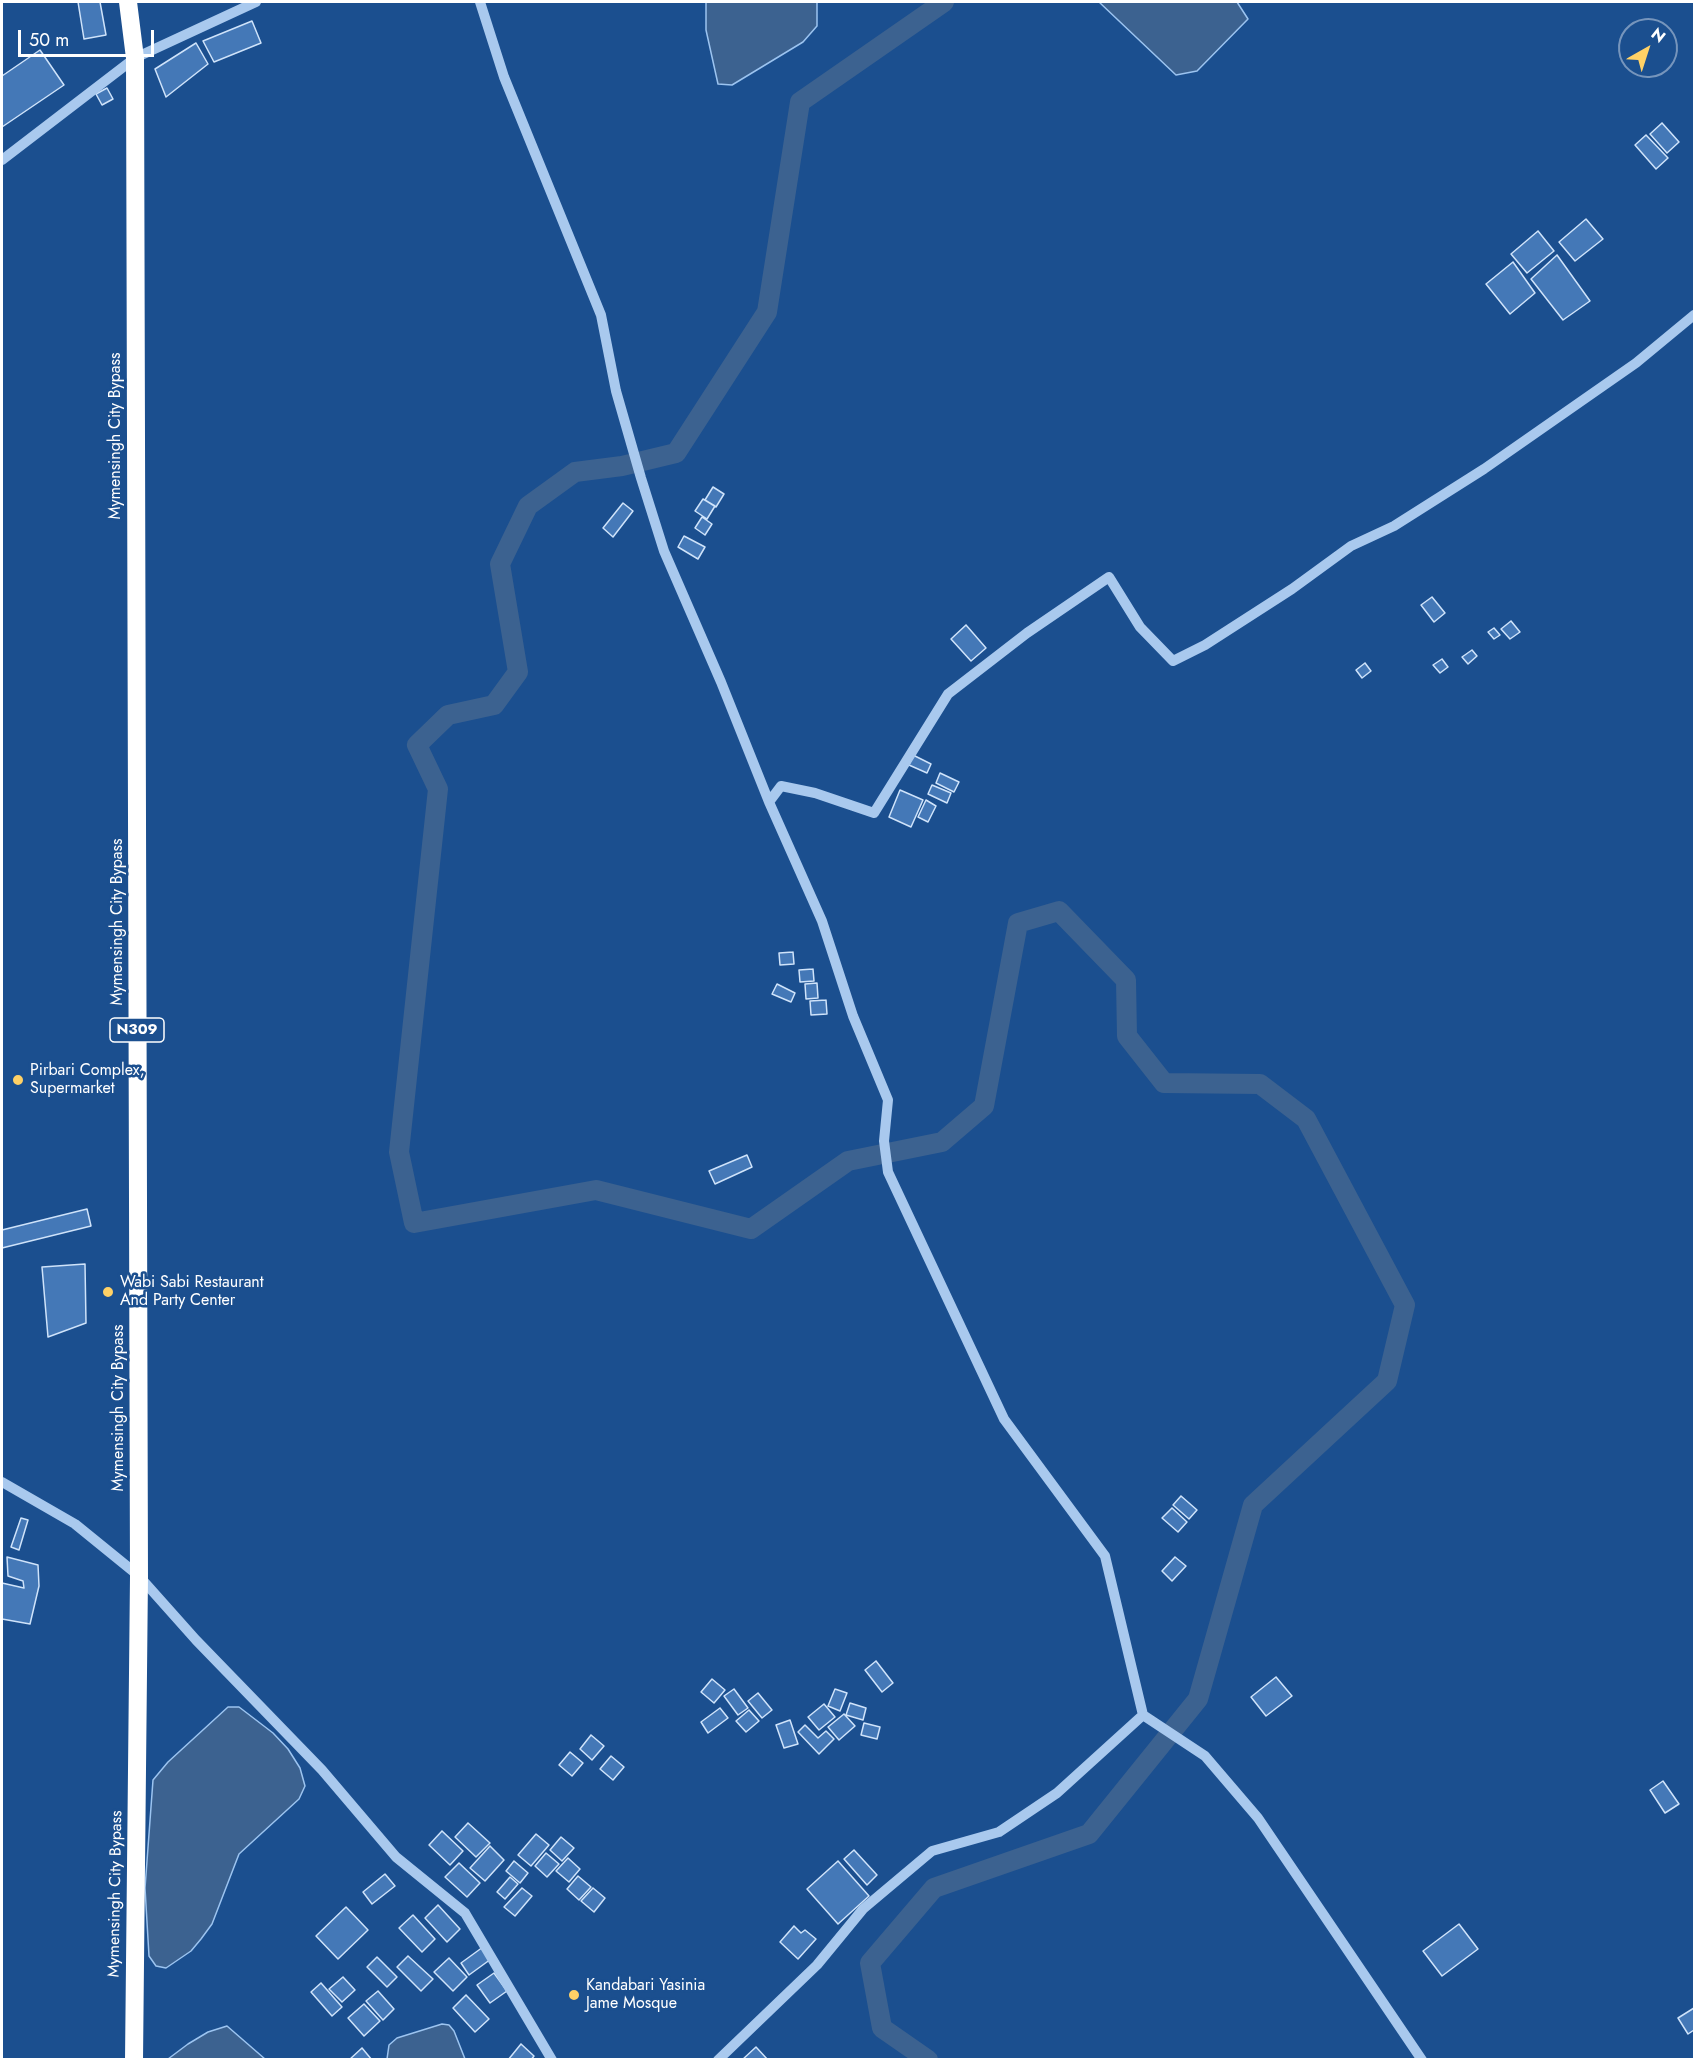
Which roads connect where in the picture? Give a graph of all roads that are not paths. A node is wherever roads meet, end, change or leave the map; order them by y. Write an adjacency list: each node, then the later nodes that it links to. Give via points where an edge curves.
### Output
1 (128, 2): 4 (highway, Mymensingh City Bypass / N309)
2 (256, 2): 4 (street)
3 (480, 2): 7 (street, via 504,77 601,315 616,391 664,551)
4 (135, 58): 5 (street); 9 (highway, Mymensingh City Bypass / N309)
5 (2, 160)
6 (1695, 315): 7 (street, via 1636,363 1484,469 1394,526 1351,546 1205,645 1173,661 1140,627 1109,577 948,694 874,813 781,786)
7 (769, 802): 10 (street, via 822,921 853,1016 888,1100 884,1141 888,1172 1004,1419 1105,1556)
8 (2, 1482): 9 (street, via 75,1524)
9 (139, 1576): 11 (highway, Mymensingh City Bypass / N309); 12 (street, via 322,1770 396,1857 465,1912)
10 (1146, 1716): 13 (street, via 1057,1793 999,1832 932,1851 863,1909 818,1965); 14 (street, via 1204,1755 1258,1818)
11 (134, 2060)
12 (552, 2060)
13 (718, 2060)
14 (1422, 2060)

